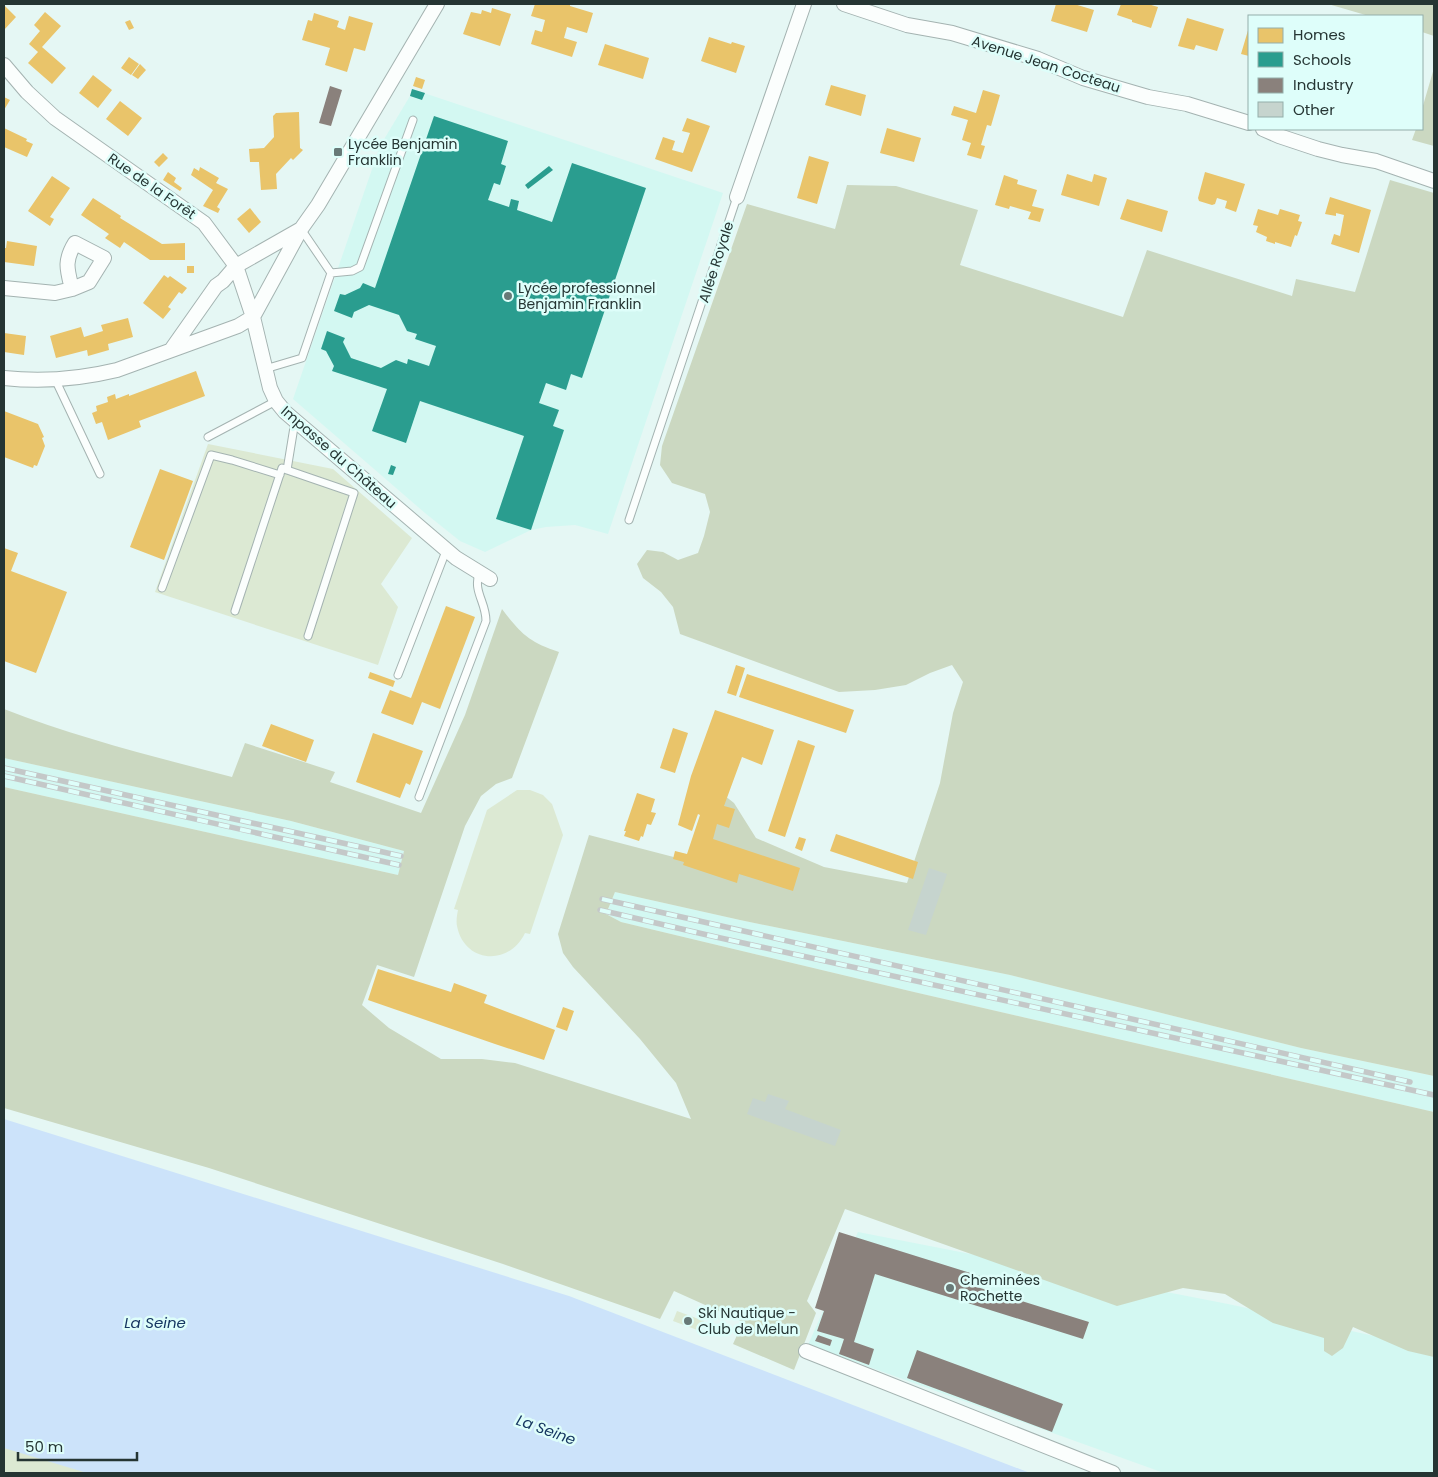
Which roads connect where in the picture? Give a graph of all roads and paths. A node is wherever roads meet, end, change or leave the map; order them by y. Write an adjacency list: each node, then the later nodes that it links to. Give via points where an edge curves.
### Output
1 (437, 4): 10 (street)
2 (804, 4): 9 (street, Allée Royale)
3 (844, 4): 6 (street, Avenue Jean Cocteau, via 907,25 952,34 1038,59 1091,81)
4 (4, 65): 11 (street, Rue de la Forêt, via 54,118 204,223)
5 (412, 120): 12 (lane, via 360,268)
6 (1248, 123)
7 (1265, 130): 8 (street, via 1318,149 1383,163)
8 (1434, 181)
9 (737, 197): 26 (lane, Allée Royale)
10 (301, 229): 11 (street); 12 (lane); 15 (street)
11 (236, 266): 15 (street, Impasse du Château); 16 (street, via 216,286)
12 (330, 273): 17 (lane, via 302,358)
13 (4, 288): 14 (street, via 55,293)
14 (72, 289)
15 (253, 316): 16 (street, via 238,326); 17 (street, Impasse du Château)
16 (171, 350): 19 (street, via 99,375)
17 (265, 369): 20 (street, Impasse du Château)
18 (4, 378): 19 (street, via 27,381)
19 (55, 379): 24 (lane)
20 (276, 401): 21 (street, Impasse du Château); 22 (lane)
21 (295, 420): 23 (lane); 27 (street, Impasse du Château)
22 (208, 437)
23 (287, 470): 25 (lane, via 282,468); 31 (lane, via 354,493)
24 (100, 474)
25 (280, 476): 29 (lane, via 211,455); 30 (lane)
26 (629, 520)
27 (446, 551): 28 (street, Impasse du Château); 32 (lane)
28 (485, 576): 33 (lane, via 476,583 486,610 486,621)
29 (162, 588)
30 (235, 611)
31 (308, 636)
32 (398, 676)
33 (419, 797)
34 (806, 1351): 35 (street)
35 (1113, 1473)

